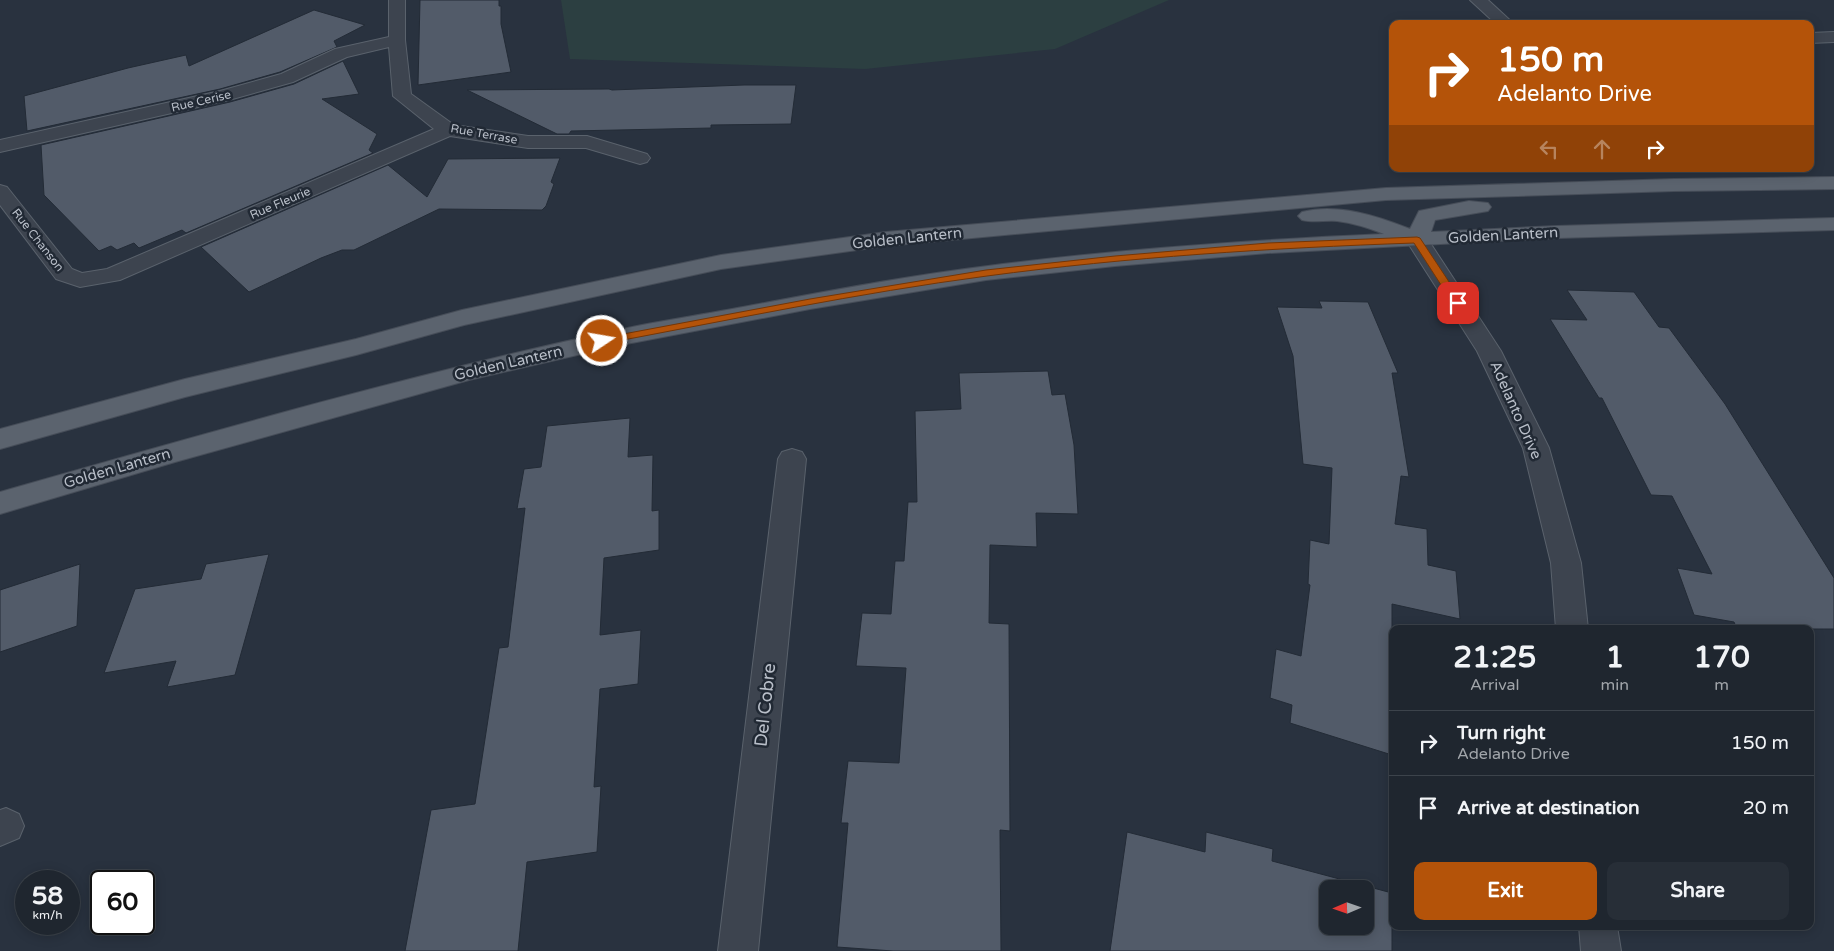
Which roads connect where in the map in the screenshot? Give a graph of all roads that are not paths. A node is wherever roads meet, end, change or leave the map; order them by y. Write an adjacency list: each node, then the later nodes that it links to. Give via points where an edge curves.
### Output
1 (397, 0): 6 (street, Rue Terrase)
2 (1478, 0): 3 (street)
3 (1501, 20)
4 (1814, 38): 5 (street)
5 (1834, 38)
6 (397, 40): 7 (street, Rue Terrase, via 402,96); 8 (street, Rue Cerise, via 341,53 288,78 222,96)
7 (448, 130): 9 (street, Rue Terrase, via 528,142 587,142); 16 (street, Rue Fleurie)
8 (0, 146)
9 (640, 158)
10 (1834, 182): 11 (main road, Golden Lantern)
11 (1674, 185): 13 (main road, Golden Lantern, via 1386,194); 15 (main road, via 1655,197 1611,204 1469,207 1426,215)
12 (0, 191): 16 (street, Rue Chanson, via 64,274 80,280)
13 (1090, 221): 15 (main road, via 1132,226 1337,215 1376,223); 17 (main road, Golden Lantern, via 886,239 721,262 462,318)
14 (1834, 224): 15 (main road, Golden Lantern, via 1566,231)
15 (1417, 240): 19 (main road, Golden Lantern, via 1268,246 1115,258 986,273 621,337 469,372); 20 (street, Adelanto Drive, via 1489,351 1536,448 1566,563)
16 (112, 275)
17 (0, 439)
18 (792, 459): 22 (street, Del Cobre)
19 (0, 503)
20 (1572, 625)
21 (1598, 930): 23 (street)
22 (738, 951)
23 (1601, 951)

